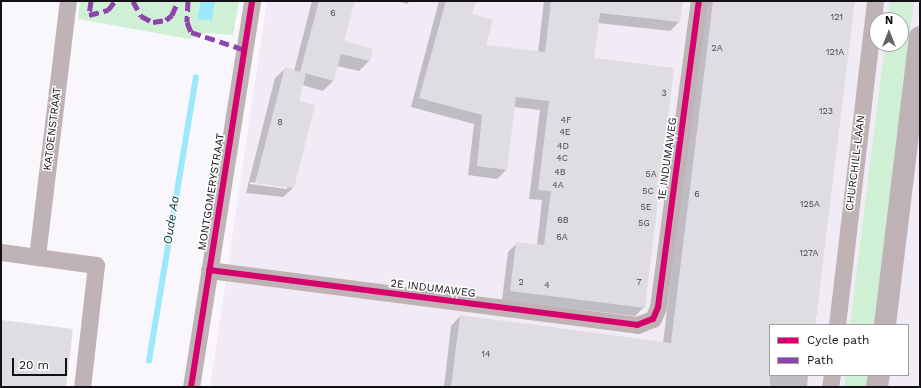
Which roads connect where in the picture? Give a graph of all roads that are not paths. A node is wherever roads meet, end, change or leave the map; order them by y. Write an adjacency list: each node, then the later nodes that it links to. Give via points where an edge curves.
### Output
1 (68, 1): 7 (street, KATOENSTRAAT)
2 (252, 1): 8 (street, MONTGOMERYSTRAAT)
3 (699, 1): 9 (street, 1E INDUMAWEG, via 658,307)
4 (876, 1): 10 (street, CHURCHILL-LAAN)
5 (920, 37): 11 (street)
6 (1, 252): 7 (street)
7 (37, 256): 14 (street, via 96,265)
8 (209, 270): 9 (street, 2E INDUMAWEG, via 637,325); 15 (street, MONTGOMERYSTRAAT)
9 (653, 319)
10 (838, 324)
11 (885, 324)
12 (832, 376): 16 (street)
13 (879, 376): 17 (street)
14 (82, 387)
15 (191, 387)
16 (830, 387)
17 (877, 387)

